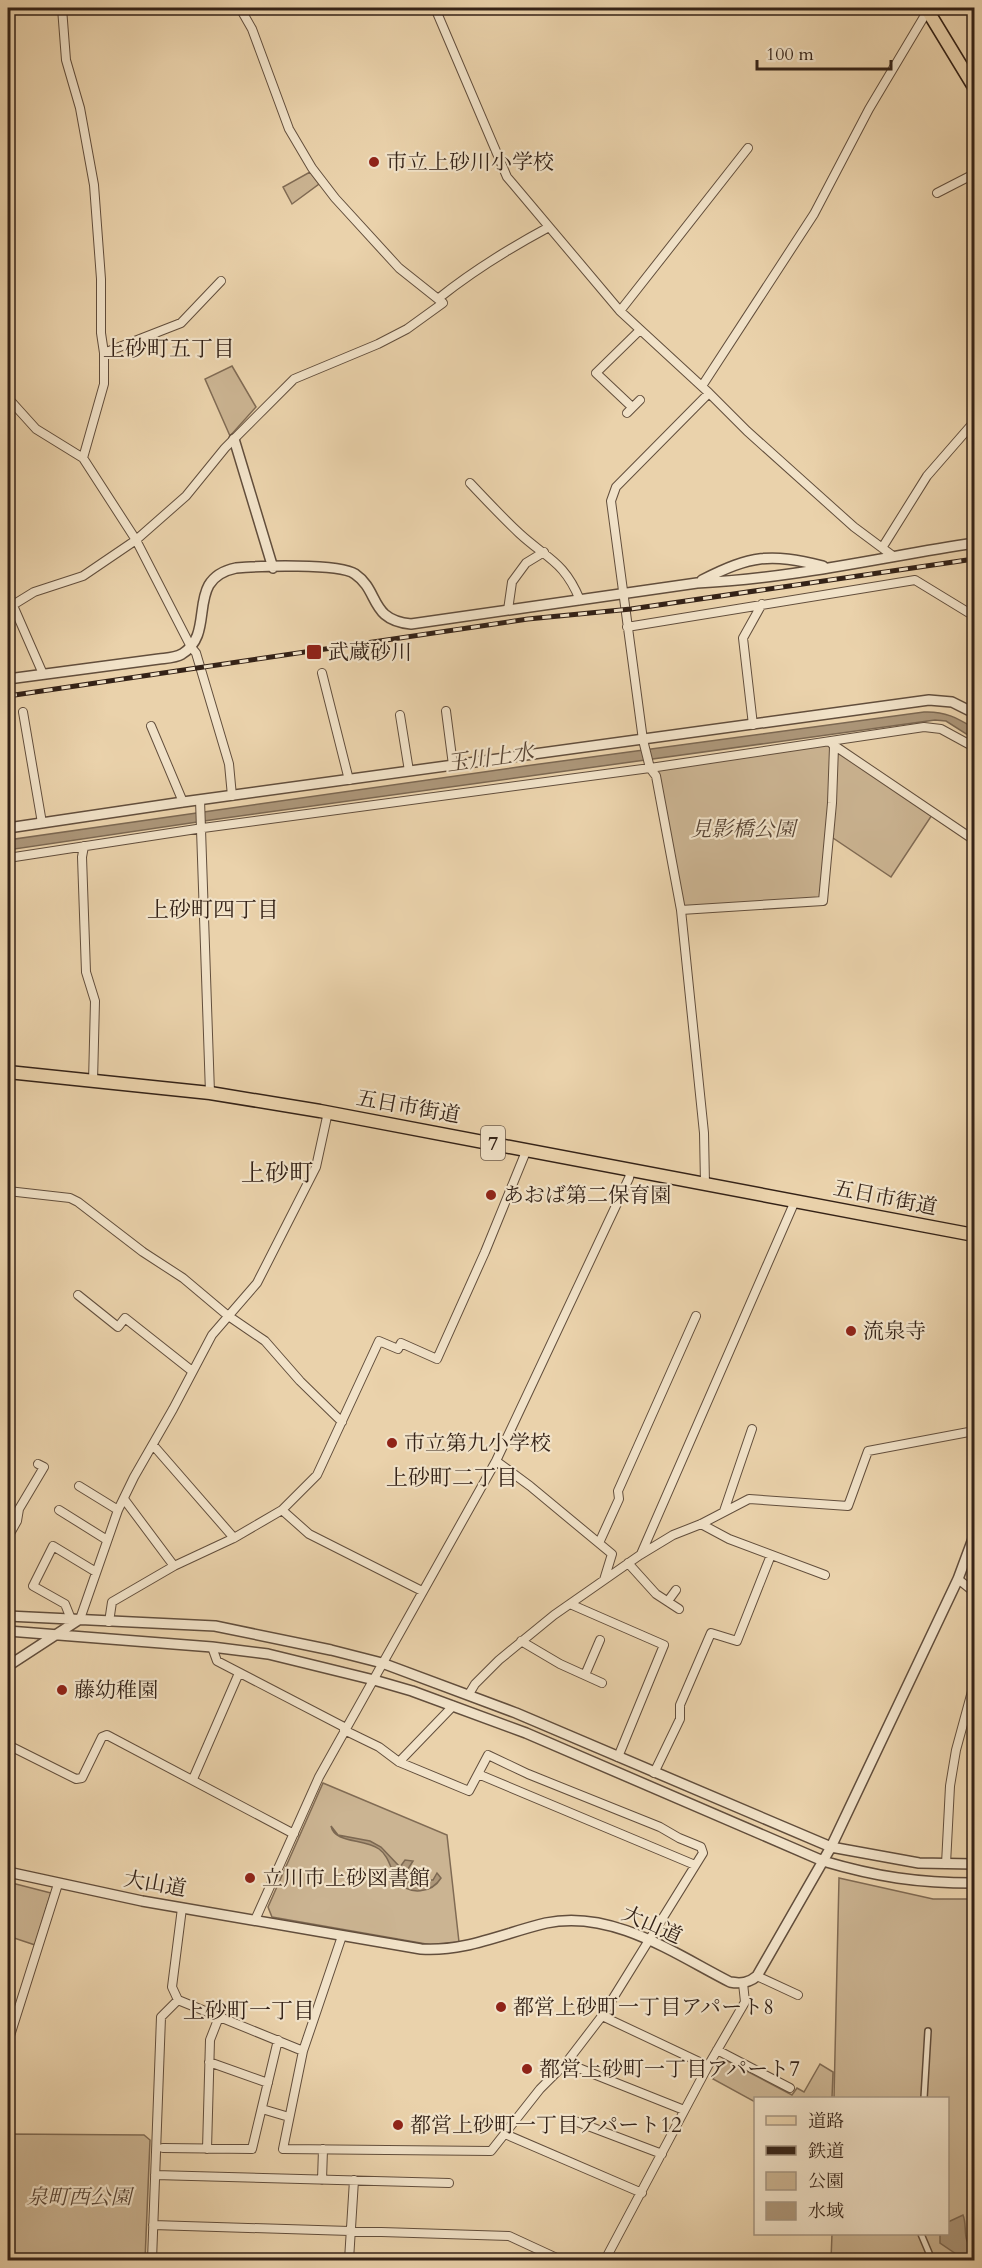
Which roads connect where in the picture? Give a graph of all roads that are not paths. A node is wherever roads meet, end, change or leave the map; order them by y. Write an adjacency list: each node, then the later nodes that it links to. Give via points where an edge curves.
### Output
1 (62, 8): 14 (street, via 66,60 80,108 94,185)
2 (240, 8): 11 (street, via 252,29 289,129 312,168 399,268)
3 (435, 8): 9 (street, via 507,177)
4 (927, 9): 5 (main road); 15 (street, via 814,214)
5 (975, 87)
6 (748, 148): 12 (street)
7 (975, 174): 8 (street)
8 (937, 193)
9 (549, 227): 11 (street, via 506,250); 12 (street)
10 (220, 281): 14 (street, via 181,323)
11 (439, 298): 20 (street, via 443,303 407,329 294,379)
12 (620, 310): 13 (street)
13 (640, 330): 15 (street); 18 (street, via 596,373 629,410)
14 (104, 353): 21 (street, via 104,384)
15 (702, 386): 16 (street)
16 (709, 393): 25 (street, via 854,527); 32 (street, via 612,494)
17 (8, 398): 21 (street, via 36,429)
18 (640, 400)
19 (975, 422): 25 (street, via 927,476)
20 (234, 439): 23 (street, via 186,496); 29 (street)
21 (83, 458): 23 (street)
22 (470, 483): 26 (street)
23 (136, 540): 35 (street, via 83,576 34,592); 39 (street)
24 (975, 543): 27 (street)
25 (882, 548): 27 (street)
26 (543, 552): 33 (street, via 570,578); 36 (street, via 526,563 512,582)
27 (893, 556): 28 (street)
28 (826, 567): 30 (street, via 750,580); 30 (street, via 765,557)
29 (273, 568): 36 (street, via 336,568 352,572 382,612 398,622 417,624); 39 (street, via 236,568 217,576 204,593 200,629)
30 (697, 583): 32 (street)
31 (8, 594): 35 (street)
32 (623, 594): 33 (street); 38 (street)
33 (580, 600): 36 (street)
34 (762, 604): 37 (street, via 915,580); 38 (street); 47 (street, via 743,638)
35 (10, 606): 41 (street)
36 (508, 610)
37 (975, 616)
38 (627, 627): 49 (street)
39 (191, 647): 41 (street, via 177,656 159,660); 56 (street, via 230,764)
40 (322, 673): 55 (street)
41 (43, 674): 42 (street)
42 (8, 679)
43 (446, 711): 52 (street)
44 (23, 712): 59 (street)
45 (975, 713): 47 (street, via 952,702 929,700)
46 (400, 715): 54 (street)
47 (753, 725): 49 (street)
48 (151, 726): 57 (street)
49 (645, 742): 52 (street); 53 (street)
50 (832, 744): 51 (street, via 933,727); 53 (street); 62 (street); 65 (street, via 832,803 823,901)
51 (975, 747)
52 (453, 765): 54 (street)
53 (649, 765): 60 (street); 65 (street, via 656,776)
54 (409, 771): 55 (street)
55 (349, 780): 56 (street)
56 (232, 796): 58 (street)
57 (183, 802): 58 (street); 59 (street)
58 (200, 802): 60 (street)
59 (42, 823): 61 (street)
60 (202, 826): 63 (street); 68 (street)
61 (8, 828)
62 (975, 840)
63 (84, 846): 64 (street); 67 (street, via 86,972 94,1001)
64 (8, 858)
65 (681, 910): 72 (street, via 704,1133)
66 (8, 1072): 67 (main road, 五日市街道 / 7)
67 (93, 1082): 68 (main road, 五日市街道 / 7)
68 (210, 1093): 69 (main road, 五日市街道 / 7, via 226,1101)
69 (328, 1112): 70 (main road, 五日市街道 / 7); 77 (street, via 316,1167 257,1283)
70 (527, 1149): 71 (main road, 五日市街道 / 7); 80 (street, via 436,1359 401,1343 398,1349 379,1341)
71 (631, 1169): 72 (main road, 五日市街道 / 7); 84 (street)
72 (705, 1184): 74 (main road, 五日市街道 / 7)
73 (8, 1191): 77 (street, via 78,1202)
74 (795, 1201): 75 (main road, 五日市街道 / 7); 98 (street)
75 (975, 1235)
76 (78, 1294): 79 (street, via 118,1327 125,1318)
77 (227, 1315): 79 (street); 80 (street, via 265,1341)
78 (696, 1317): 97 (street, via 618,1491 619,1499)
79 (192, 1371): 83 (street)
80 (342, 1422): 90 (street, via 317,1475)
81 (752, 1430): 91 (street)
82 (975, 1431): 91 (street, via 868,1451 848,1506 749,1498)
83 (153, 1445): 87 (street); 95 (street)
84 (496, 1461): 97 (street); 107 (street)
85 (38, 1464): 94 (street, via 44,1467 19,1509)
86 (79, 1486): 89 (street)
87 (124, 1499): 89 (street); 101 (street)
88 (59, 1510): 96 (street)
89 (118, 1510): 96 (street)
90 (282, 1510): 95 (street); 107 (street, via 309,1533)
91 (724, 1510): 92 (street)
92 (701, 1524): 98 (street); 99 (street)
93 (975, 1536): 104 (street)
94 (8, 1538)
95 (234, 1538): 101 (street)
96 (107, 1540): 102 (street)
97 (600, 1543): 105 (street, via 612,1554)
98 (640, 1555): 100 (street)
99 (771, 1555): 103 (street); 133 (street, via 737,1641 711,1633 680,1706 680,1719)
100 (628, 1563): 105 (street); 109 (street, via 656,1594)
101 (174, 1566): 114 (street, via 112,1602)
102 (96, 1572): 113 (street); 113 (street, via 53,1545 33,1586 65,1604)
103 (825, 1575)
104 (958, 1579): 108 (street); 137 (street)
105 (604, 1580): 110 (street)
106 (676, 1590): 109 (street)
107 (422, 1591): 120 (street)
108 (975, 1592)
109 (668, 1601): 111 (street)
110 (570, 1604): 118 (street); 131 (street, via 664,1646)
111 (679, 1609)
112 (8, 1613): 113 (street)
113 (76, 1619): 114 (street); 116 (street)
114 (109, 1622): 120 (street, via 215,1626)
115 (8, 1631): 116 (street)
116 (56, 1634): 119 (street); 121 (street)
117 (600, 1640): 123 (street)
118 (521, 1641): 123 (street); 127 (street)
119 (212, 1647): 122 (street, via 217,1661); 124 (street, via 268,1654)
120 (382, 1663): 124 (street); 127 (street)
121 (8, 1666)
122 (239, 1673): 129 (street); 135 (street)
123 (585, 1675): 125 (street)
124 (374, 1680): 128 (street); 129 (street)
125 (602, 1683)
126 (975, 1684): 139 (street, via 950,1786)
127 (469, 1694): 131 (street)
128 (453, 1706): 132 (street); 138 (street)
129 (345, 1729): 132 (street); 136 (street)
130 (8, 1745): 135 (street, via 76,1779 82,1778 102,1737 107,1735)
131 (618, 1757): 133 (street)
132 (399, 1762): 134 (street, via 469,1791)
133 (654, 1773): 137 (street)
134 (478, 1774): 141 (street); 141 (street, via 488,1755 660,1827 701,1847 703,1853)
135 (193, 1779): 136 (street)
136 (294, 1834): 146 (street)
137 (831, 1847): 138 (street); 139 (street)
138 (823, 1861): 143 (street, via 908,1881); 149 (street)
139 (946, 1864): 140 (street)
140 (975, 1864)
141 (695, 1865): 148 (street)
142 (8, 1872): 144 (street, 大山道)
143 (975, 1883)
144 (58, 1884): 145 (street, 大山道); 157 (street)
145 (182, 1908): 146 (street, 大山道); 152 (street, via 172,1987)
146 (255, 1920): 147 (street, 大山道)
147 (342, 1936): 148 (street, 大山道, via 437,1950 472,1945 547,1923 577,1921 615,1926); 158 (street)
148 (650, 1941): 150 (street, 大山道, via 730,1982); 153 (street)
149 (758, 1976): 150 (street); 151 (street)
150 (743, 1983): 159 (street, via 745,2002)
151 (798, 1995)
152 (178, 2000): 154 (street); 175 (street, via 161,2017)
153 (602, 2016): 161 (street); 162 (street)
154 (219, 2017): 156 (street); 160 (street, via 210,2040)
155 (928, 2031): 165 (street)
156 (278, 2040): 158 (street); 163 (street)
157 (8, 2042)
158 (303, 2050): 168 (street)
159 (717, 2050): 162 (street); 164 (street)
160 (209, 2062): 163 (street); 172 (street)
161 (566, 2063): 167 (street); 170 (street)
162 (708, 2066): 167 (street)
163 (268, 2083): 166 (street)
164 (790, 2088)
165 (924, 2097)
166 (262, 2109): 168 (street); 172 (street, via 252,2149)
167 (684, 2110): 174 (street)
168 (289, 2117): 173 (street, via 283,2149)
169 (575, 2121): 174 (street)
170 (505, 2134): 173 (street, via 491,2151); 179 (street)
171 (163, 2148): 172 (street)
172 (207, 2149)
173 (323, 2149): 176 (street)
174 (662, 2154): 179 (street)
175 (155, 2175): 176 (street); 180 (street)
176 (322, 2180): 177 (street)
177 (354, 2180): 178 (street); 181 (street)
178 (449, 2183)
179 (642, 2193): 186 (street)
180 (153, 2225): 181 (street); 183 (street)
181 (350, 2232): 184 (street); 185 (street, via 509,2236)
182 (921, 2235): 187 (street)
183 (152, 2260)
184 (349, 2260)
185 (561, 2260)
186 (605, 2260)
187 (932, 2260)

